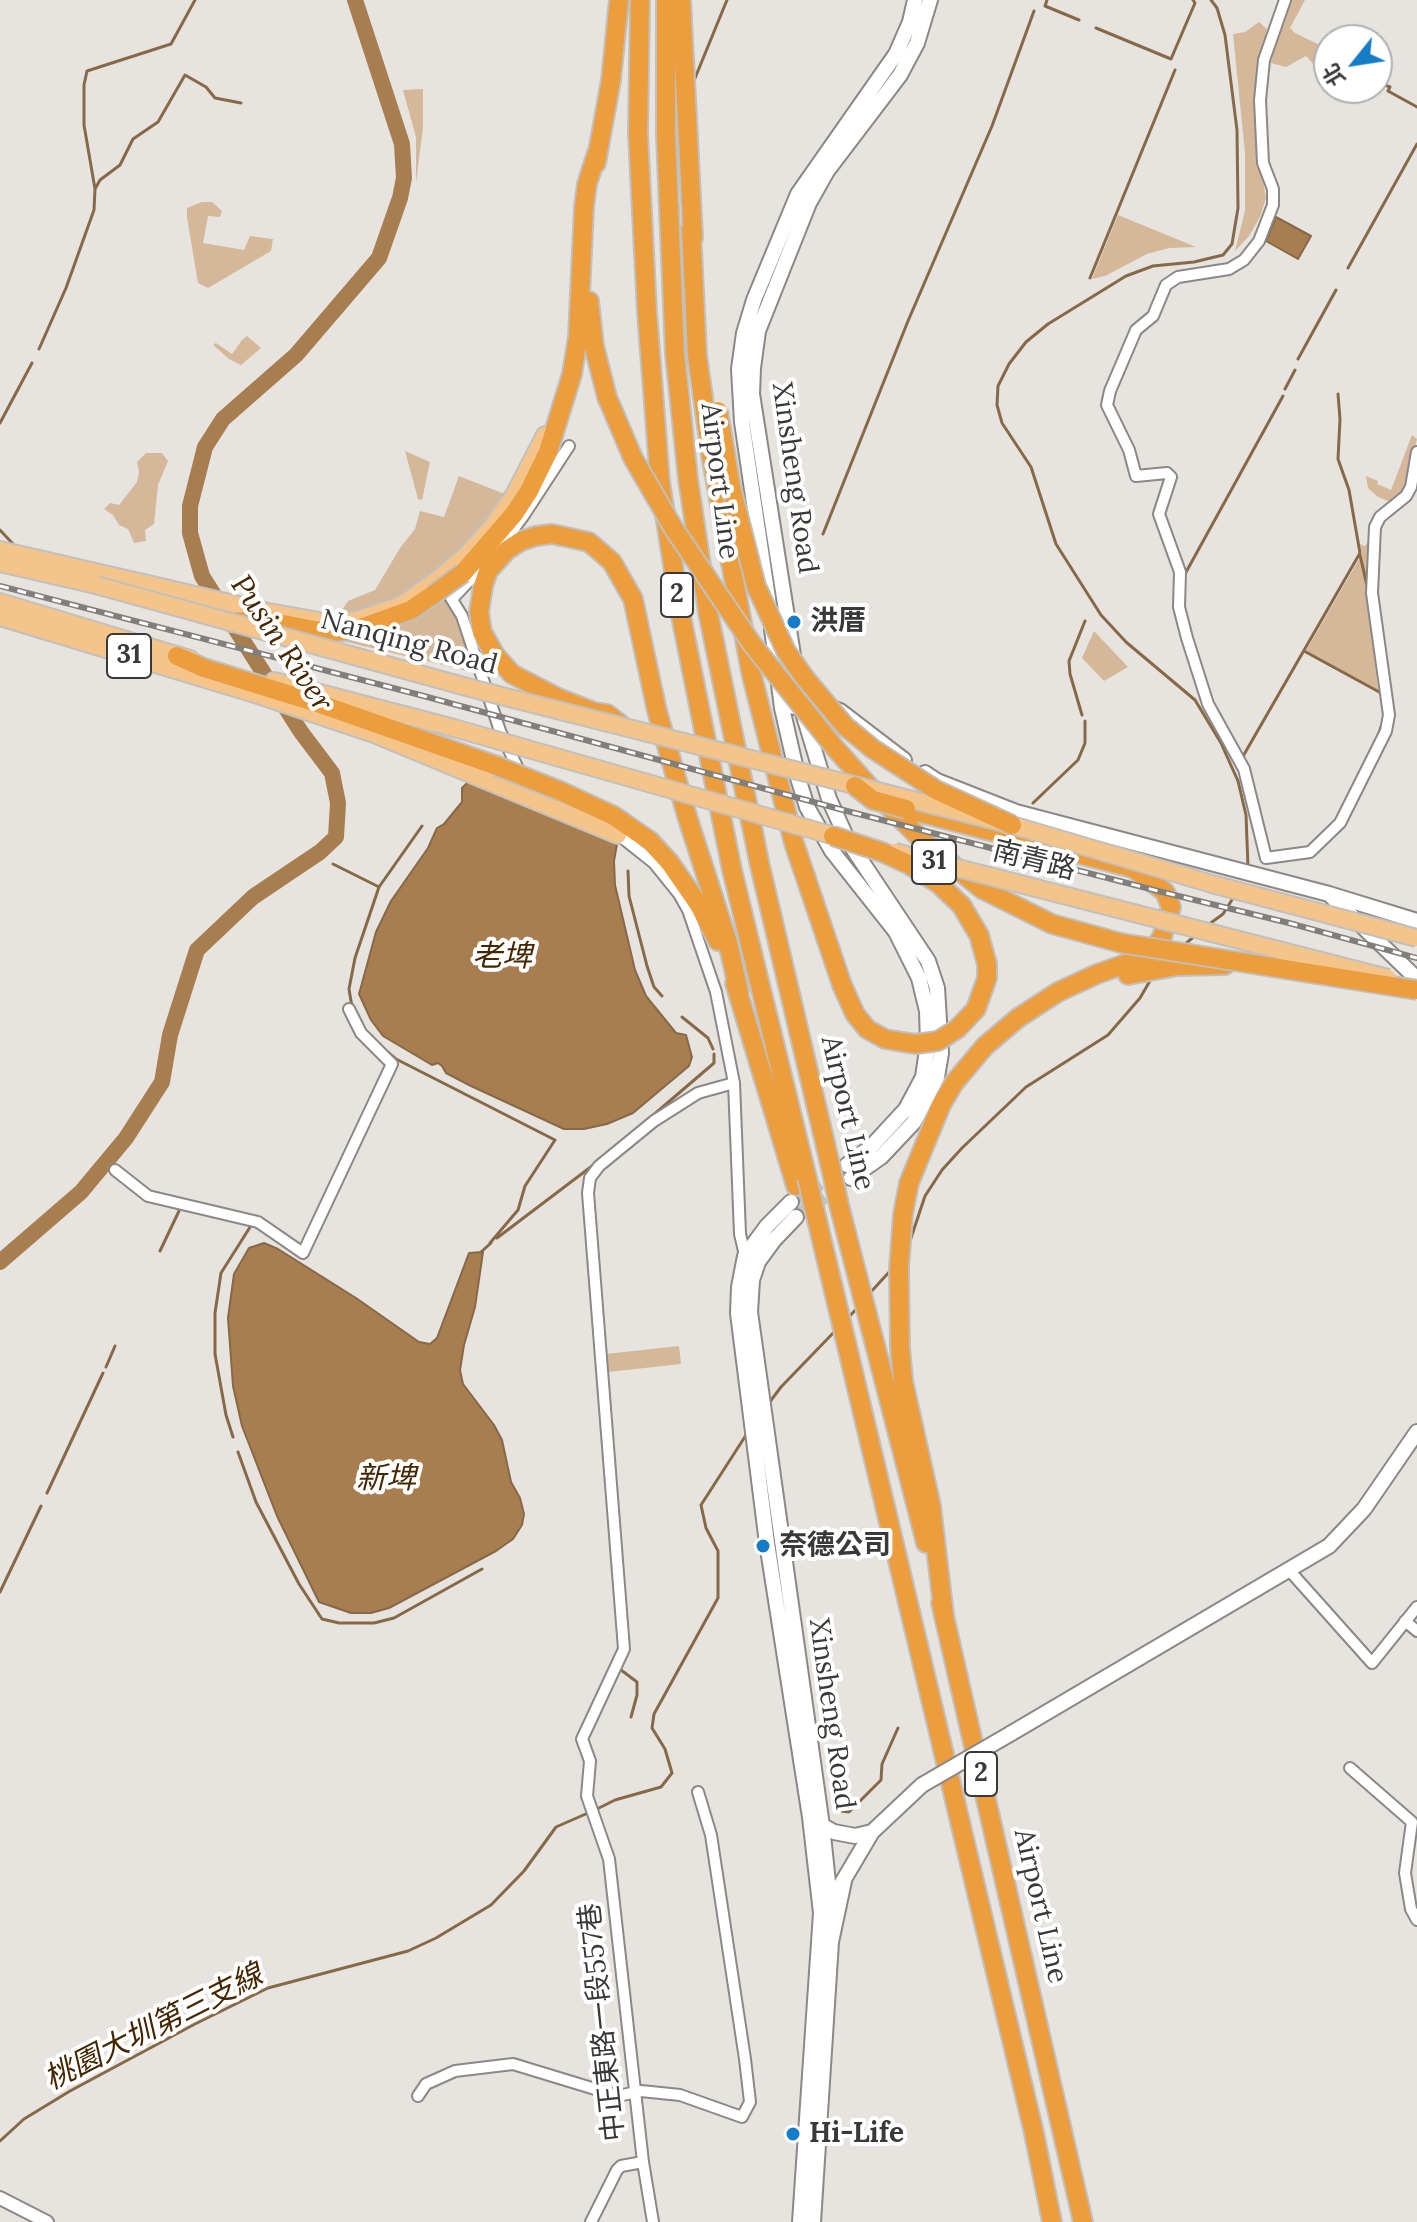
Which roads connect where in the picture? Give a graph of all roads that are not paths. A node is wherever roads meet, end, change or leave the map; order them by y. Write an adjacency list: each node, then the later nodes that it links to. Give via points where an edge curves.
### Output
1 (619, 0): 8 (highway)
2 (640, 0): 42 (highway, Airport Line / 2, via 638,150 660,482 681,616)
3 (666, 0): 40 (highway, Airport Line / 2, via 675,354 708,612 760,866)
4 (681, 0): 9 (highway)
5 (915, 0): 22 (main road, Xinsheng Road, via 896,54 798,194 744,333 739,369 742,422)
6 (930, 0): 21 (main road, Xinsheng Road, via 900,75 809,203 758,331 752,394)
7 (1285, 0): 12 (street, via 1264,60 1263,163 1273,205 1259,241 1229,269 1178,277 1166,285 1153,316 1136,330 1107,405 1136,476 1171,477 1159,514 1180,572 1181,618 1208,704 1244,769 1266,858 1310,852 1340,823 1386,731 1389,715 1372,593 1375,527 1406,496)
8 (597, 153): 18 (highway, bridge, via 582,221 572,374 541,468 501,532 463,573 411,610 355,630 334,632); 33 (highway, bridge, via 589,304 607,397 633,458 668,519 752,644 835,748 921,839 982,889 1052,924 1121,943)
9 (691, 229): 27 (highway, bridge, via 731,487 756,586 786,651 845,726 873,749 936,790); 29 (highway, bridge, via 697,355 711,455 751,672 794,843 855,1014 885,1039 938,1041 976,1009 987,978 979,935 939,884 895,858)
10 (545, 435): 15 (main road, via 493,525)
11 (569, 446): 16 (street, via 510,534)
12 (1417, 452)
13 (0, 550): 18 (main road, via 193,595)
14 (0, 563): 18 (main road, Nanqing Road / 31, bridge)
15 (438, 579): 16 (street); 18 (main road, via 401,605 356,620 330,623)
16 (453, 598): 24 (street)
17 (0, 602): 20 (main road, 31)
18 (230, 613): 23 (main road, Nanqing Road / 31, bridge, via 474,689)
19 (0, 617): 26 (main road, 31, via 258,695)
20 (177, 656): 29 (main road, 南青路 / 31, bridge); 36 (highway, bridge, via 377,723 595,805 650,841 670,863 712,929)
21 (801, 706): 22 (main road, 南青路); 30 (main road, 南青路, via 840,711 937,781 1016,812 1329,894); 40 (main road, Xinsheng Road, via 829,799 848,841 928,961 937,988 937,1077 914,1122 881,1157)
22 (782, 708): 40 (main road, Xinsheng Road, via 807,807 832,851 896,932 919,978 927,1011 923,1077 912,1099 890,1129)
23 (620, 724): 25 (main road, 南青路 / 31, bridge); 36 (highway, via 512,674 495,655 482,632 480,597 488,571 507,550 536,536 589,542 612,562 633,599 657,711)
24 (520, 772): 26 (main road); 28 (street)
25 (855, 786): 27 (main road, 南青路 / 31, bridge); 39 (highway, bridge, via 873,800 1133,868 1160,887 1170,903 1162,937 1142,960 1076,983 1018,1018 968,1064)
26 (510, 788): 28 (main road, 31)
27 (1012, 825): 32 (main road, 南青路 / 31, bridge)
28 (618, 835): 38 (street, via 654,863 688,910 716,992)
29 (833, 836): 35 (main road, 南青路 / 31, bridge)
30 (1354, 909): 31 (main road, 南青路); 34 (main road, 南青路)
31 (1417, 921)
32 (1417, 938)
33 (1268, 966): 35 (highway, bridge); 39 (highway, bridge, via 1146,970 1069,997 1001,1043)
34 (1417, 979)
35 (1417, 988)
36 (739, 992): 42 (highway)
37 (349, 1009): 41 (street, via 361,1033 392,1064 303,1253 258,1222 142,1194)
38 (734, 1083): 43 (street); 62 (street, 中正東路一段557巷, via 679,1103 599,1166 588,1193 624,1649 582,1739 590,1761 587,1796 609,1859)
39 (941, 1105): 50 (highway, via 909,1183 898,1303 903,1381 931,1506)
40 (843, 1169): 50 (highway, Airport Line / 2, bridge, via 839,1205)
41 (115, 1170)
42 (802, 1205): 43 (main road, Xinsheng Road, via 767,1226); 44 (main road, Xinsheng Road, via 758,1262); 71 (highway, Airport Line / 2, via 848,1350)
43 (745, 1256): 44 (street); 45 (main road, Xinsheng Road, via 738,1313)
44 (752, 1280): 45 (main road, Xinsheng Road)
45 (754, 1388): 47 (main road, Xinsheng Road)
46 (1416, 1436): 48 (main road, via 1345,1532)
47 (761, 1441): 55 (main road, Xinsheng Road, via 767,1543); 56 (main road, Xinsheng Road)
48 (1289, 1570): 51 (street, via 1372,1663); 57 (main road, bridge, via 922,1785)
49 (1417, 1607): 51 (street)
50 (944, 1615): 72 (highway, Airport Line / 2)
51 (1405, 1621): 52 (street)
52 (1417, 1631)
53 (1350, 1768): 60 (street, via 1412,1822 1405,1873)
54 (698, 1792): 62 (street, via 711,1835 750,2102 742,2117 680,2095)
55 (810, 1817): 56 (main road, Xinsheng Road); 59 (main road)
56 (822, 1826): 57 (main road, via 855,1836); 59 (main road)
57 (872, 1832): 58 (main road)
58 (844, 1881): 59 (main road); 61 (main road)
59 (826, 1907): 61 (main road); 69 (main road)
60 (1417, 1920)
61 (828, 1985): 70 (main road)
62 (636, 2092): 63 (street, via 618,2096 513,2064 445,2074 426,2084); 64 (street, 中正東路一段557巷)
63 (418, 2096)
64 (643, 2162): 67 (street, via 617,2170); 68 (street, 中正東路一段557巷)
65 (0, 2198): 66 (street)
66 (47, 2222)
67 (591, 2222)
68 (653, 2222)
69 (800, 2222)
70 (813, 2222)
71 (1052, 2222)
72 (1083, 2222)

